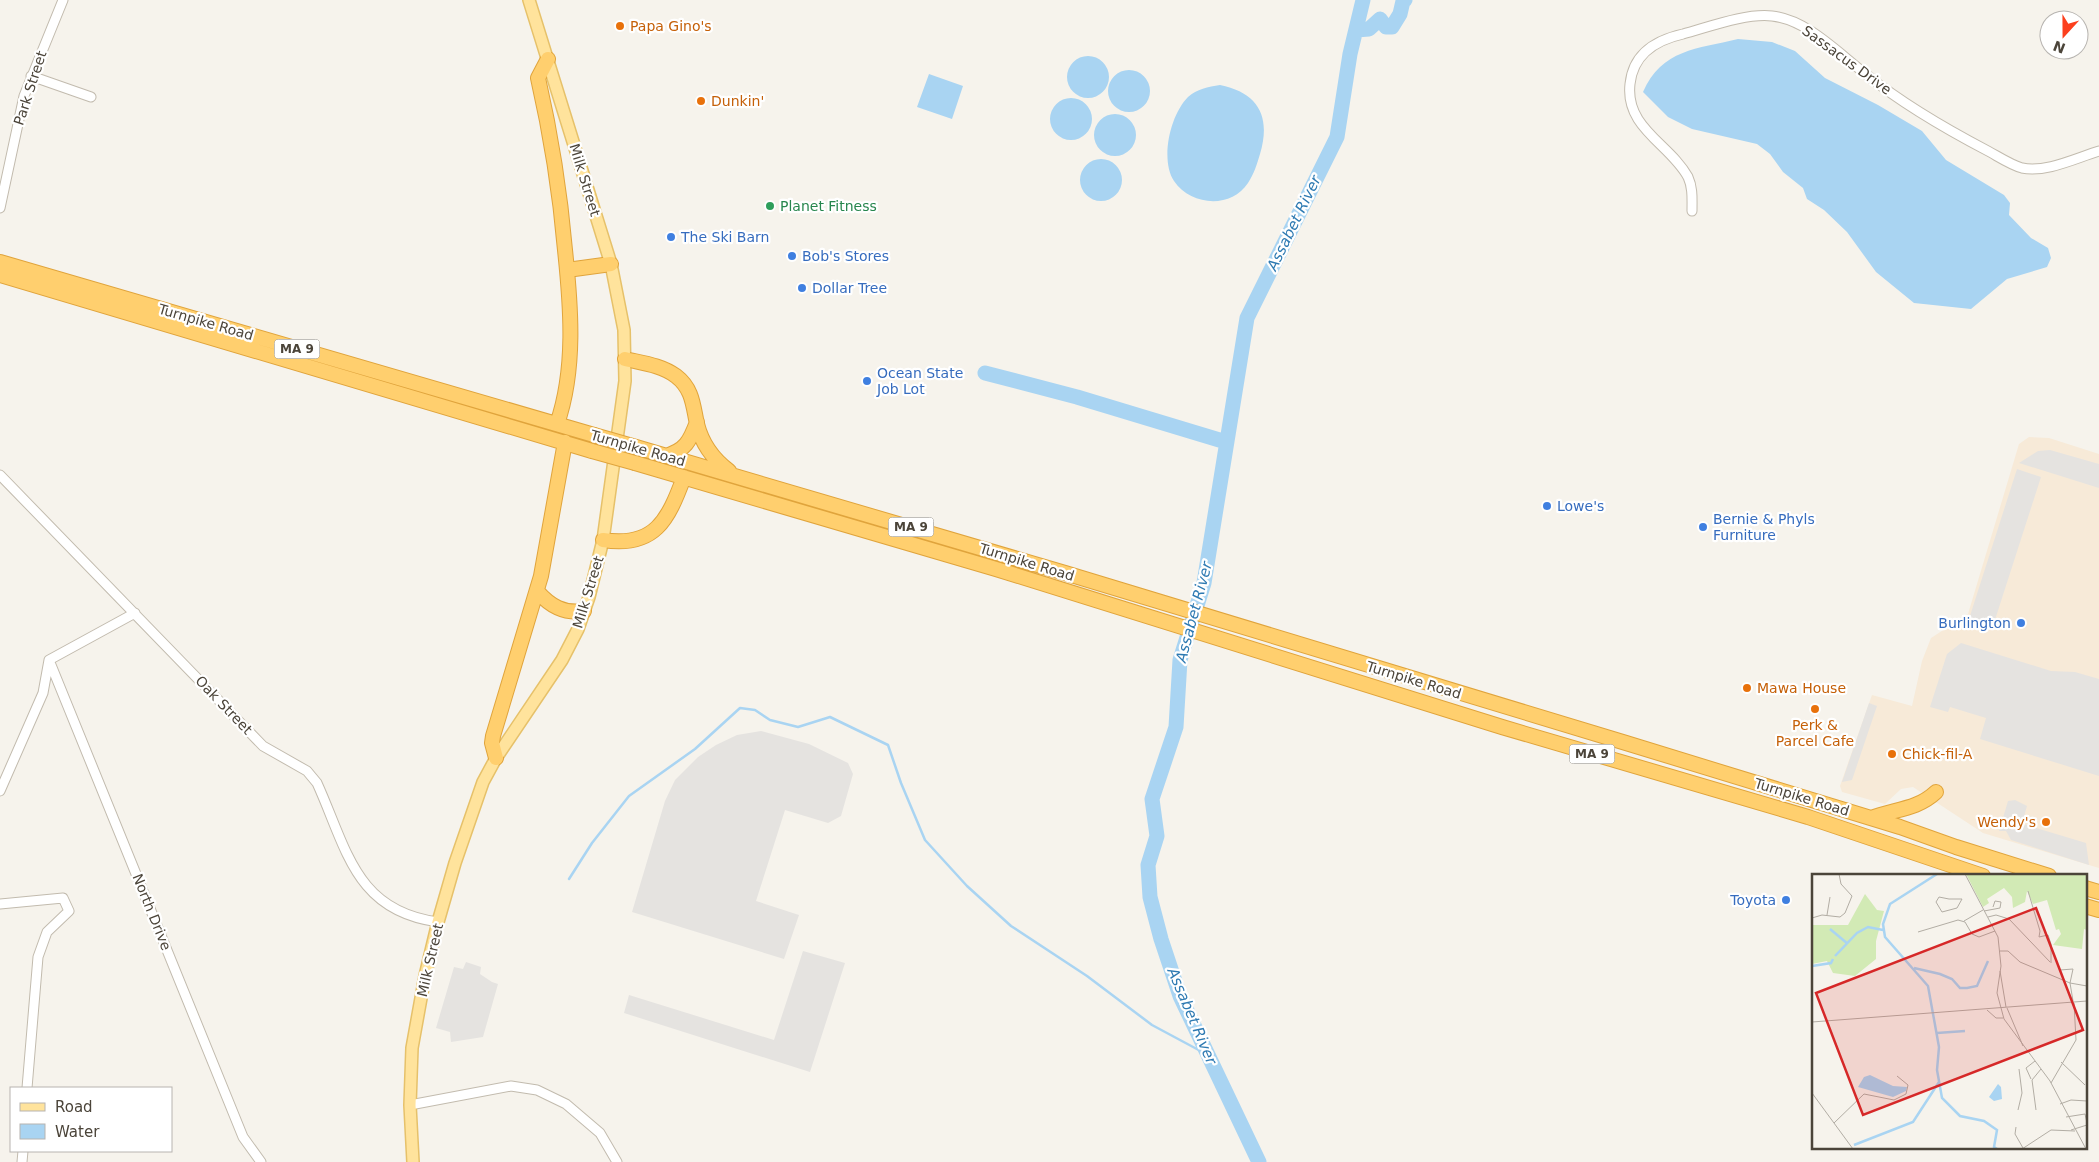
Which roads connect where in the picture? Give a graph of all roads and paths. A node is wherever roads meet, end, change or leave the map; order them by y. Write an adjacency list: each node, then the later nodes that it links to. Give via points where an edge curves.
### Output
1 (63, 0): 4 (street, Park Street)
2 (529, 0): 3 (main road, Milk Street)
3 (548, 59): 10 (main road, Milk Street); 11 (highway, via 538,78 557,172)
4 (31, 76): 5 (street); 7 (street, Park Street, via 19,114)
5 (91, 97)
6 (2099, 151): 8 (street, Sassacus Drive, via 2048,167 2020,167 1952,131 1891,93 1799,25 1775,16 1753,16 1661,41 1642,55 1632,73 1629,92 1634,112 1651,137 1688,178)
7 (0, 208)
8 (1692, 210)
9 (0, 262): 15 (highway, Turnpike Road / MA 9)
10 (611, 264): 11 (highway); 13 (main road, Milk Street, via 622,315)
11 (567, 270): 15 (highway, via 570,304 568,362 565,395)
12 (0, 275): 16 (highway, Turnpike Road / MA 9)
13 (625, 359): 14 (highway, via 657,366 675,376 688,390); 21 (main road, Milk Street, via 622,405)
14 (697, 422): 17 (highway, via 686,446); 19 (highway, via 710,454)
15 (557, 424): 17 (highway, Turnpike Road / MA 9, bridge)
16 (565, 442): 20 (highway, Turnpike Road / MA 9, bridge); 22 (highway)
17 (666, 456): 19 (highway, Turnpike Road / MA 9)
18 (0, 475): 24 (street, Oak Street)
19 (738, 477): 29 (highway, Turnpike Road / MA 9)
20 (684, 478): 21 (highway, via 668,517 657,529 632,540); 30 (highway, Turnpike Road / MA 9, via 996,569 1837,826)
21 (603, 540): 23 (main road, Milk Street)
22 (537, 591): 23 (highway, via 560,609); 26 (highway, via 493,736)
23 (584, 611): 26 (main road, Milk Street, via 562,660)
24 (135, 613): 25 (street); 37 (street, Oak Street, via 263,746 307,771 317,783 355,870 372,893 397,912)
25 (49, 660): 27 (street, via 43,693); 40 (street, North Drive, via 243,1137)
26 (496, 758): 37 (main road, Milk Street, via 475,803)
27 (0, 791)
28 (1936, 792): 29 (highway, via 1912,807)
29 (1871, 818): 31 (highway, Turnpike Road / MA 9)
30 (1977, 874)
31 (2043, 874)
32 (2086, 888): 33 (highway)
33 (2099, 892)
34 (0, 904): 38 (street, via 63,898 69,911 47,932 38,958)
35 (2086, 906): 36 (highway)
36 (2099, 910)
37 (438, 922): 39 (main road, Milk Street, via 415,1030)
38 (27, 1087)
39 (410, 1105): 41 (main road, Milk Street); 42 (street, via 511,1086 537,1090 566,1104 600,1133)
40 (261, 1162)
41 (412, 1162)
42 (617, 1162)

